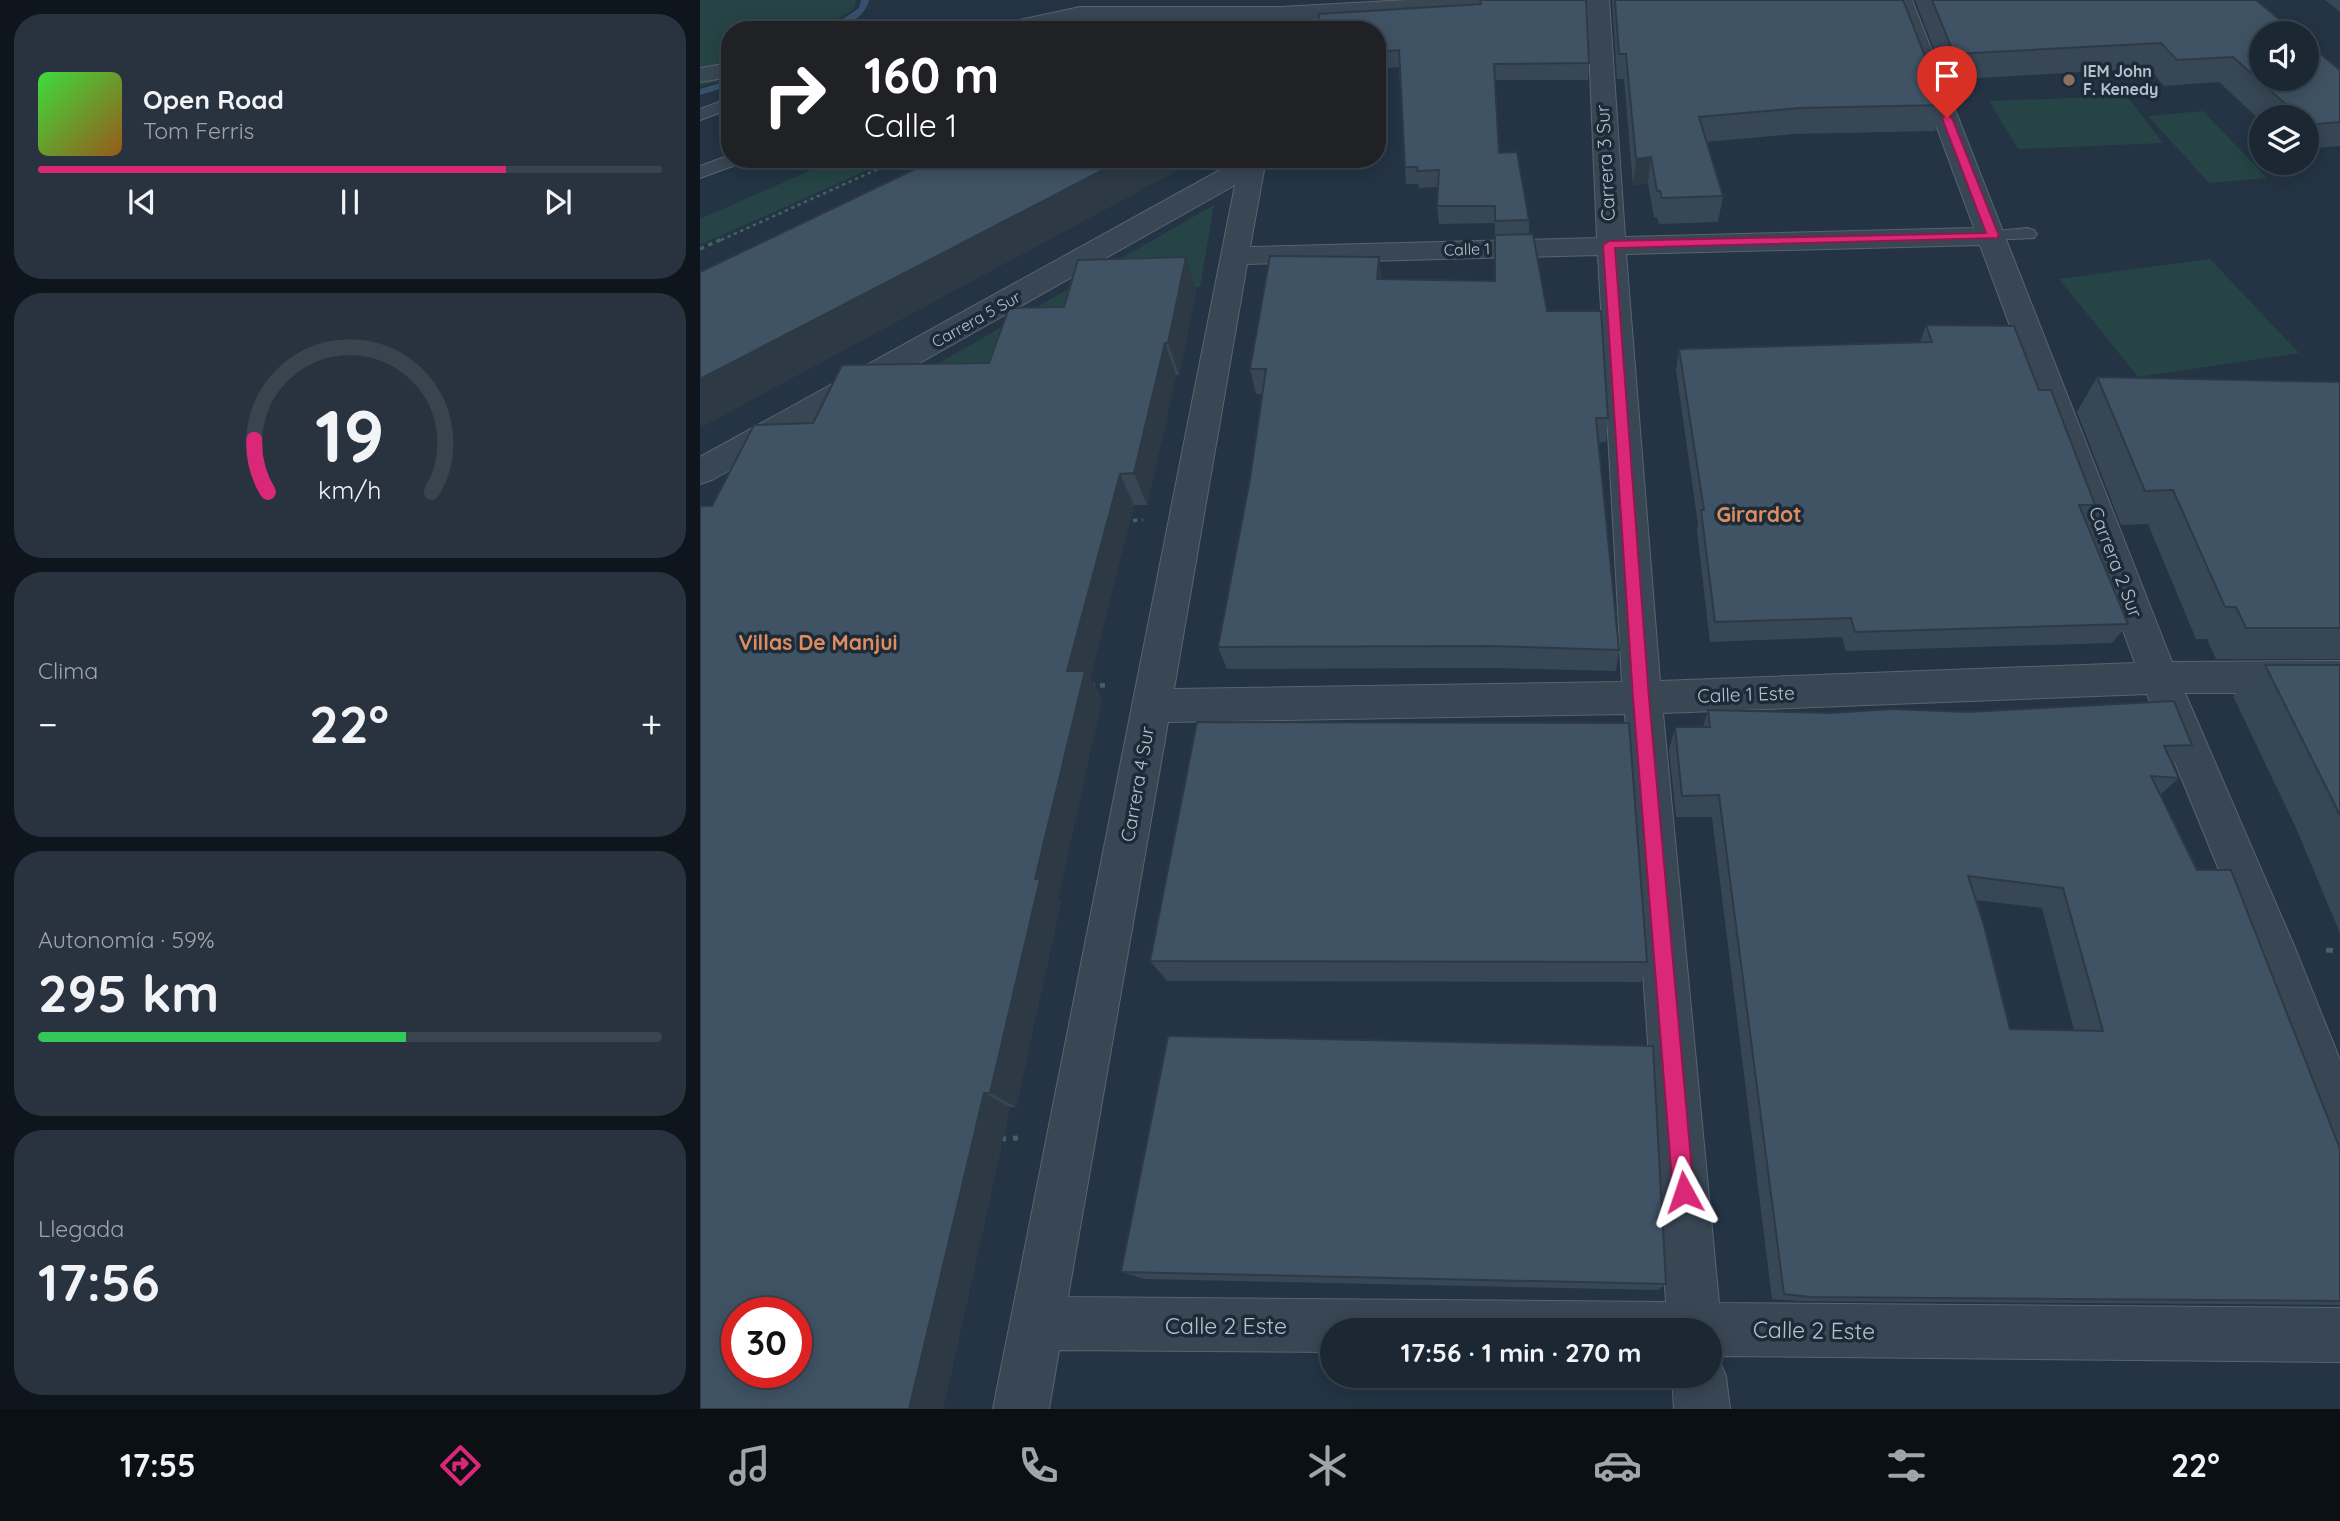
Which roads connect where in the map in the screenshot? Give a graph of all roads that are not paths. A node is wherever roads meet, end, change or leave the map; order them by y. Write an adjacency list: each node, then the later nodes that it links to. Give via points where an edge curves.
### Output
1 (1231, 0): 5 (street)
2 (1519, 0): 8 (street)
3 (1598, 0): 19 (street, Carrera 3 Sur)
4 (1901, 0): 18 (street, Carrera 2 Sur)
5 (1204, 14): 6 (street); 7 (street)
6 (1046, 18)
7 (1269, 21)
8 (1289, 21)
9 (721, 72): 10 (street)
10 (700, 75)
11 (721, 107): 12 (lane)
12 (700, 115)
13 (721, 164): 16 (lane)
14 (1243, 168): 21 (street, Carrera 5 Sur)
15 (1251, 168): 20 (street, Carrera 4 Sur)
16 (700, 172)
17 (2027, 234): 18 (lane)
18 (1993, 236): 19 (street, Calle 1); 23 (street, Carrera 2 Sur)
19 (1609, 245): 20 (street, Calle 1); 25 (street, Carrera 3 Sur)
20 (1234, 256): 24 (street, Carrera 4 Sur)
21 (700, 472)
22 (2340, 677): 23 (street, Calle 1 Este)
23 (2159, 678): 25 (street, Calle 1 Este); 26 (street, Carrera 2 Sur)
24 (1153, 695): 25 (street, Calle 1 Este); 28 (street, Carrera 4 Sur)
25 (1641, 698): 27 (street, Carrera 3 Sur)
26 (2340, 1121)
27 (1695, 1318)
28 (1037, 1323): 29 (street, Calle 2 Este); 33 (street, Carrera 4 Sur)
29 (1320, 1332)
30 (2340, 1335): 31 (street, Calle 2 Este)
31 (1722, 1345)
32 (1700, 1388): 34 (street, Carrera 3 Sur)
33 (1021, 1409)
34 (1702, 1409)

